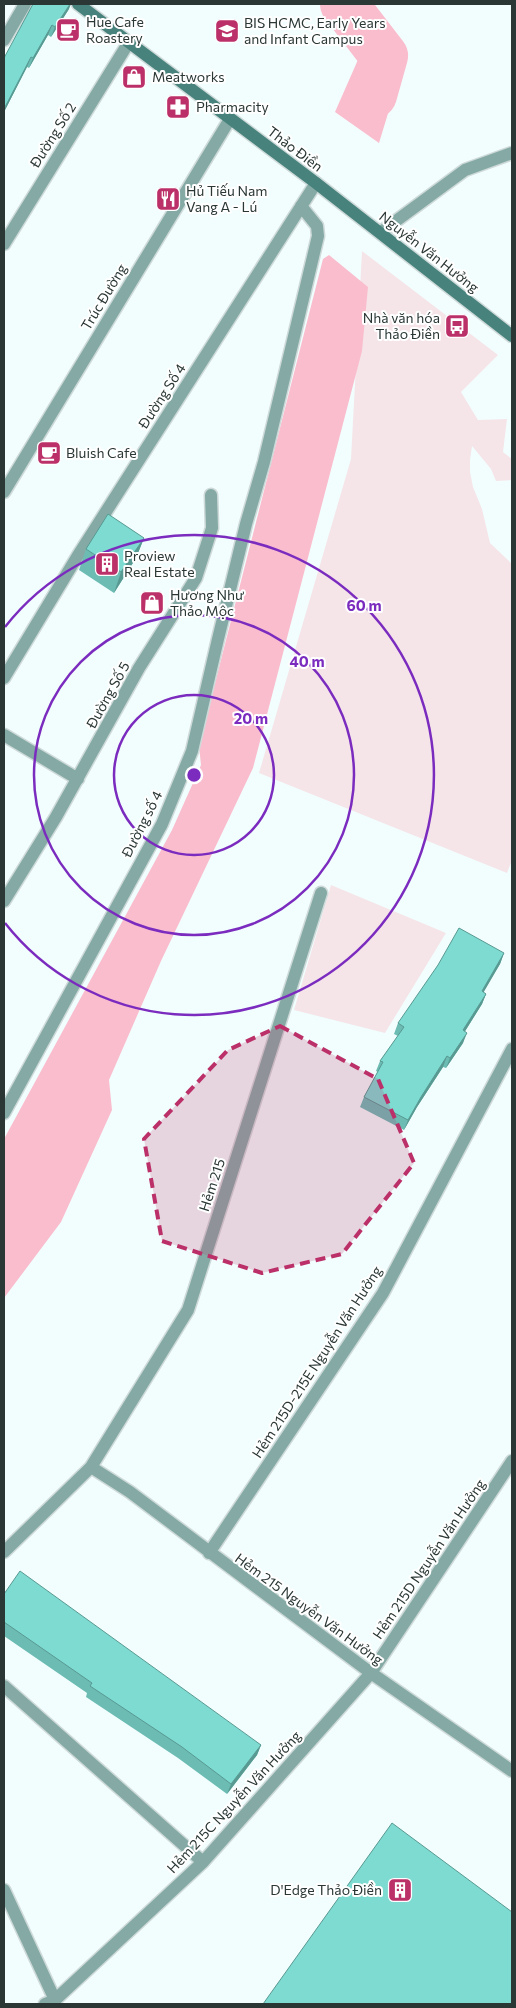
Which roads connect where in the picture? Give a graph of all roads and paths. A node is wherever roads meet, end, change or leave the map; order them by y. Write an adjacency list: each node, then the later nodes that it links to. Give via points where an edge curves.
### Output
1 (25, 4): 3 (street)
2 (78, 4): 4 (main road, Thảo Điền)
3 (4, 40)
4 (129, 42): 5 (main road, Thảo Điền); 11 (street, Đường Số 2)
5 (230, 119): 7 (main road, Thảo Điền); 13 (street, Trúc Đường)
6 (512, 153): 10 (street, via 466,170)
7 (316, 183): 8 (main road, Thảo Điền); 9 (street, Đường Số 4)
8 (327, 192): 10 (main road, Nguyễn Văn Hưởng)
9 (301, 206): 15 (street, Đường Số 4, via 77,557); 21 (street, Đường số 4, via 317,226 318,236 192,751 162,824)
10 (381, 232): 12 (main road, Nguyễn Văn Hưởng)
11 (4, 244)
12 (512, 336)
13 (4, 492)
14 (211, 495): 17 (street, Đường Số 5, via 212,528 196,578 139,668)
15 (4, 678)
16 (4, 735): 17 (street)
17 (78, 779): 19 (street, Đường Số 5)
18 (321, 893): 23 (street, Hẻm 215, via 188,1310)
19 (4, 901)
20 (512, 1048): 25 (street, Hẻm 215D-215E Nguyễn Văn Hưởng, via 383,1293)
21 (4, 1113)
22 (512, 1461): 26 (street, Hẻm 215D Nguyễn Văn Hưởng)
23 (91, 1467): 24 (street, Hẻm 215); 25 (street, Hẻm 215 Nguyễn Văn Hưởng, via 130,1492)
24 (4, 1552)
25 (209, 1553): 26 (street, Hẻm 215 Nguyễn Văn Hưởng)
26 (371, 1674): 28 (street, Hẻm 215 Nguyễn Văn Hưởng); 29 (street, Hẻm 215C Nguyễn Văn Hưởng)
27 (4, 1686): 29 (street)
28 (512, 1771)
29 (203, 1862): 31 (street, Hẻm 215C Nguyễn Văn Hưởng)
30 (4, 1890): 31 (street)
31 (50, 2002)

